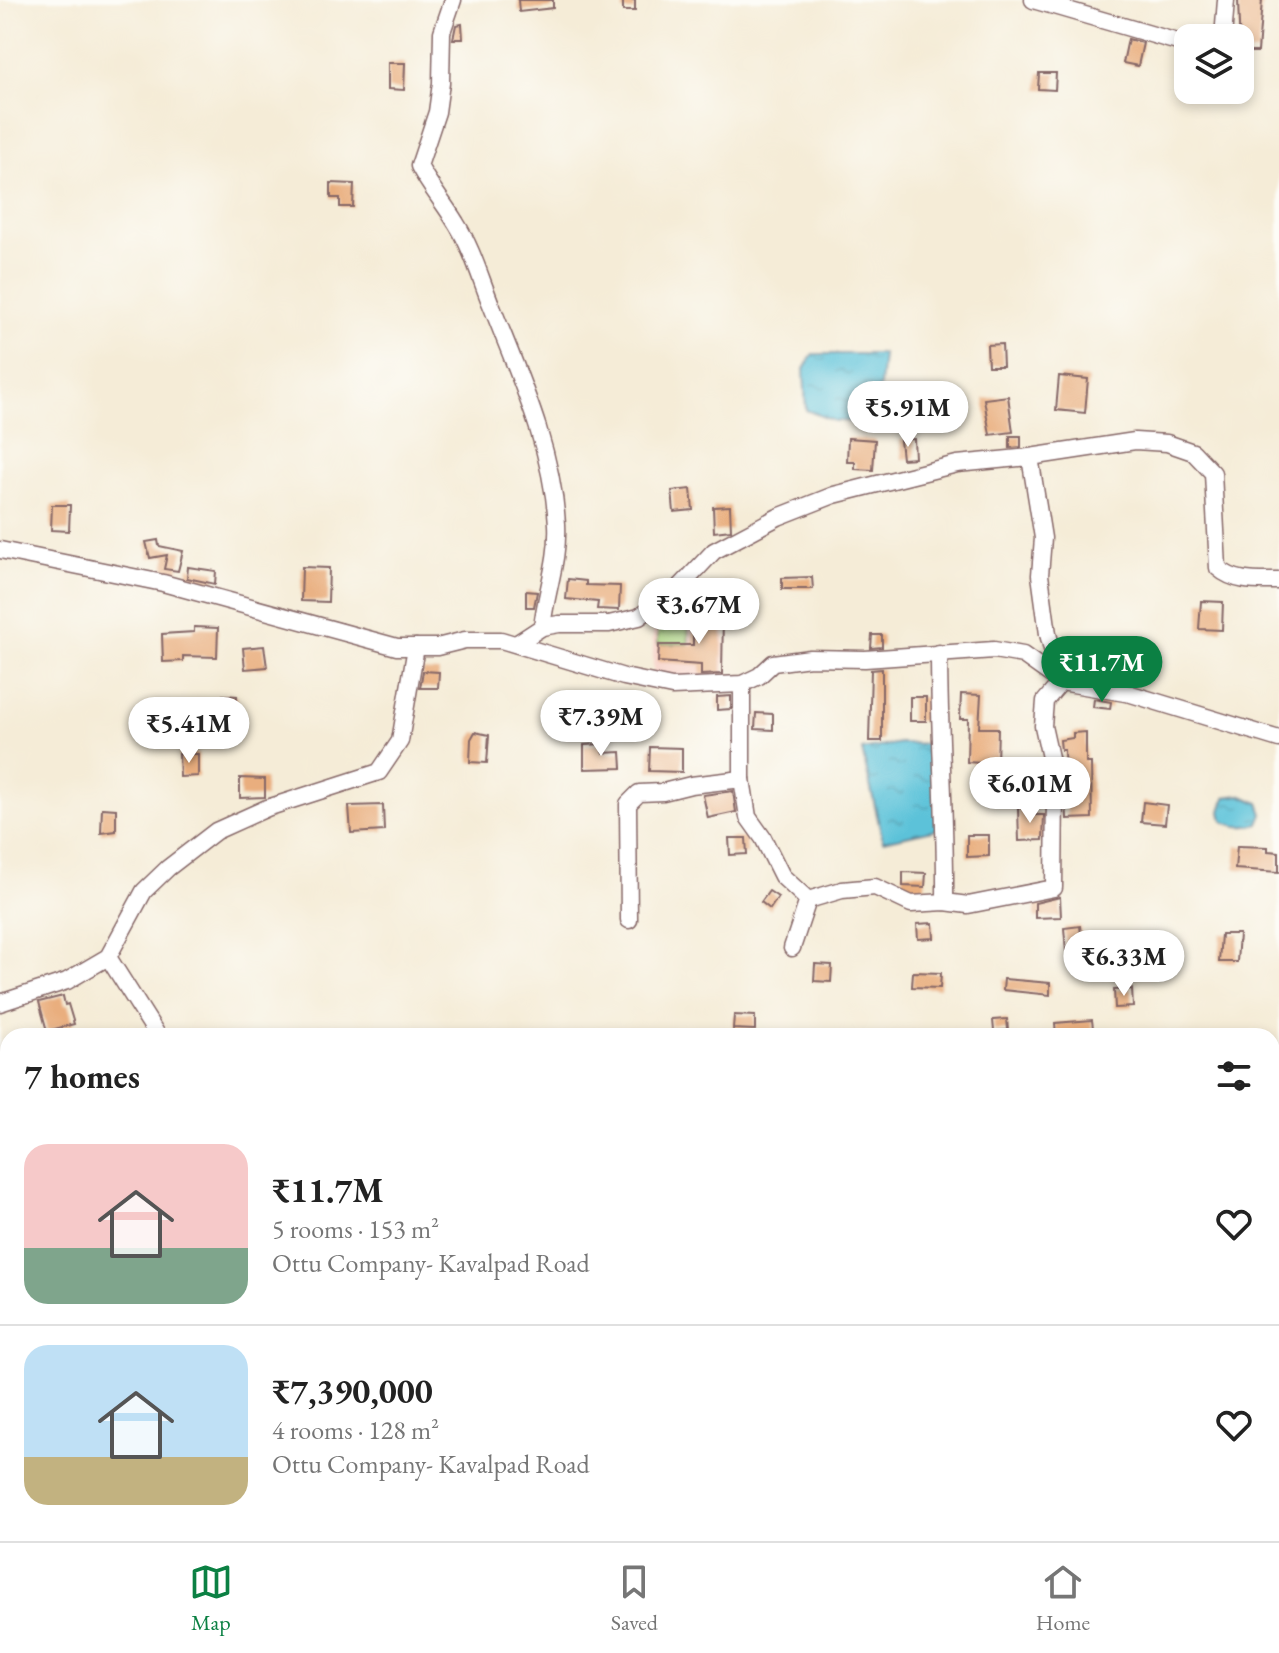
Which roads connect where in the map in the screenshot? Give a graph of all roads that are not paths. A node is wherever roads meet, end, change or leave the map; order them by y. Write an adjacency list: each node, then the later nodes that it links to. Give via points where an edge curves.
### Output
1 (453, 0): 9 (street, via 442,32 437,112 419,166 473,258 544,446 557,524)
2 (1033, 0): 5 (street)
3 (1226, 0): 4 (street)
4 (1224, 24)
5 (1174, 41)
6 (1030, 457): 8 (street, via 1135,441 1193,452 1213,473 1218,568 1240,580); 9 (street, via 957,464 834,495 714,551 681,586 639,617); 13 (street, via 1043,538 1040,575 1048,634)
7 (0, 550): 11 (street, via 163,583 397,647)
8 (1279, 581)
9 (542, 627): 10 (street)
10 (516, 644): 11 (street, via 465,640); 14 (street, via 672,687)
11 (416, 647): 21 (street, via 400,741 379,772 267,808 216,831 144,891)
12 (939, 653): 13 (street, via 994,650 1023,655); 14 (street, via 773,663); 18 (street)
13 (1061, 682): 15 (street, via 1131,694); 18 (street, via 1045,701 1043,726 1055,791 1054,888 968,905)
14 (742, 684): 16 (street)
15 (1279, 739)
16 (742, 779): 17 (street, via 748,817 782,876); 19 (street, via 639,793 628,804)
17 (808, 900): 18 (street, via 875,887 911,904); 20 (street)
18 (945, 902)
19 (629, 920)
20 (792, 948)
21 (108, 957): 22 (street, via 67,981); 23 (street)
22 (0, 1003)
23 (153, 1028)

